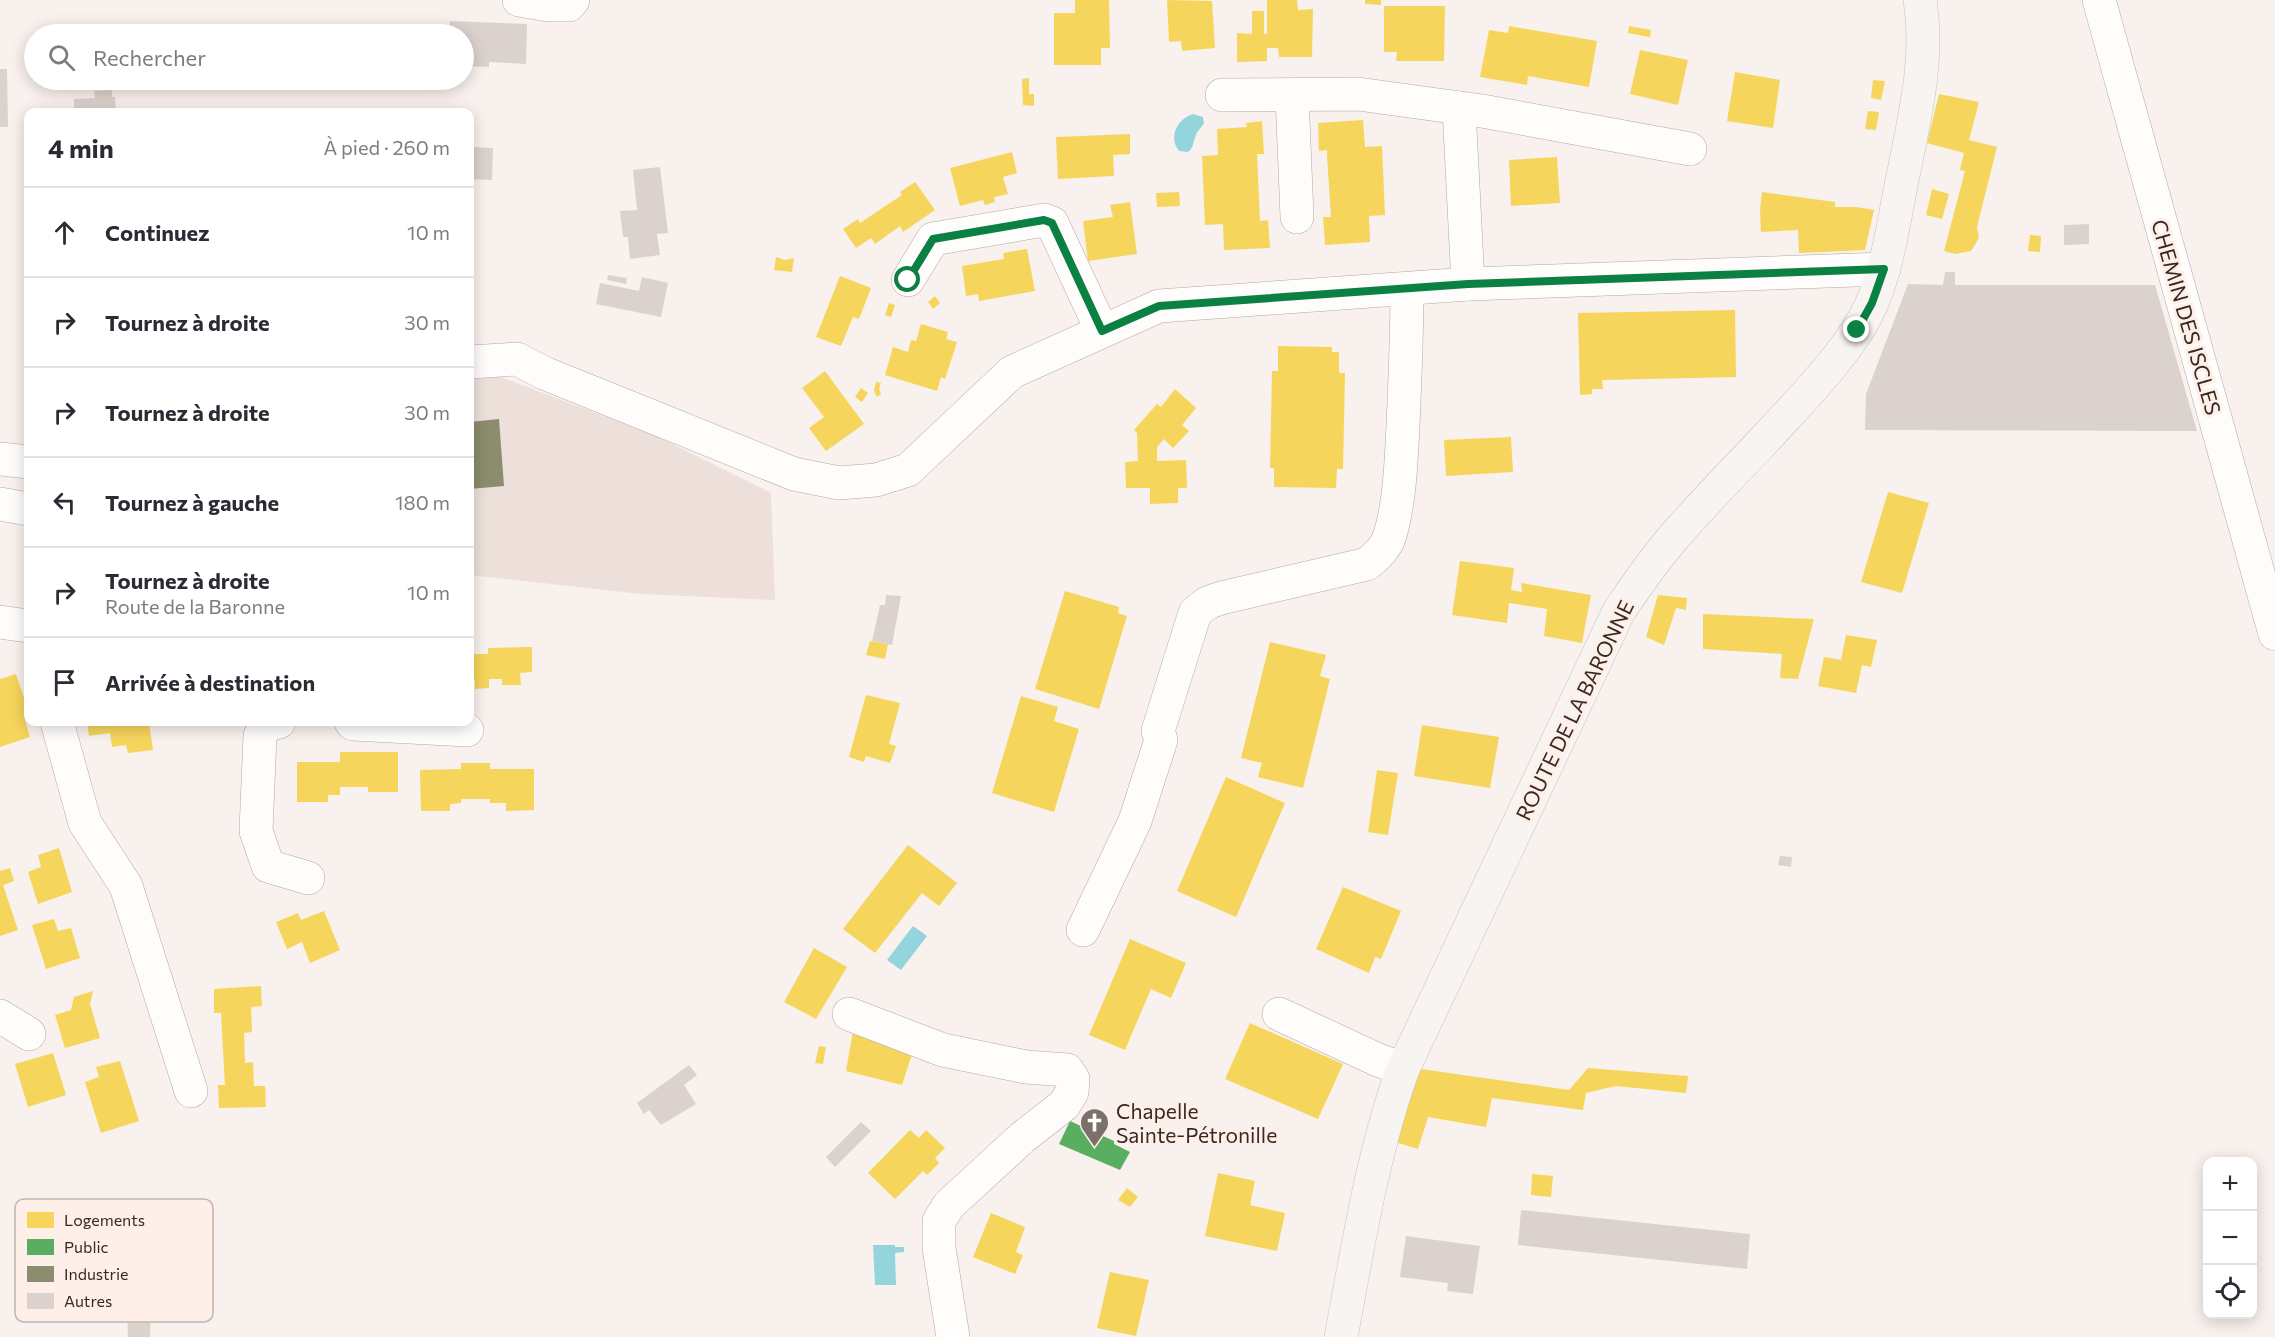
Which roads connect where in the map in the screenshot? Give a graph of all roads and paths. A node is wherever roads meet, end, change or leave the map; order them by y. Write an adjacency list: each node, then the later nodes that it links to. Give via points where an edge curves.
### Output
1 (519, 0): 2 (street, via 548,4 569,4)
2 (573, 0)
3 (1920, 0): 10 (main road, ROUTE DE LA BARONNE, via 1924,55 1918,102)
4 (2099, 0): 22 (street, CHEMIN DES ISCLES)
5 (1222, 95): 6 (street)
6 (1292, 95): 7 (street, via 1358,94); 9 (street)
7 (1470, 110): 8 (street); 12 (street)
8 (1690, 149)
9 (1297, 217)
10 (1884, 269): 12 (street); 33 (main road, ROUTE DE LA BARONNE, via 1857,330 1831,364 1673,538 1619,611)
11 (908, 280): 14 (street, via 933,239 1044,220 1052,223)
12 (1479, 284): 13 (street)
13 (1407, 289): 14 (street, via 1159,306); 28 (street, via 1401,463 1389,537 1368,564 1221,598 1195,613 1135,821)
14 (1102, 331): 15 (street, via 1012,372 908,470 876,480 839,483 794,474 517,359)
15 (474, 362)
16 (0, 459): 17 (street)
17 (24, 462)
18 (0, 504): 19 (street)
19 (24, 508)
20 (0, 622): 21 (street)
21 (24, 625)
22 (2275, 634)
23 (58, 726): 34 (street, via 86,823 126,886)
24 (266, 726): 27 (street, via 260,736 256,831 268,866)
25 (377, 726): 26 (street)
26 (467, 730)
27 (308, 878)
28 (1083, 930)
29 (849, 1014): 35 (street, via 943,1050 1026,1067 1067,1070 1073,1079 1072,1092 1064,1105 949,1205 939,1221 939,1248)
30 (1279, 1014): 33 (street)
31 (0, 1016): 32 (street)
32 (29, 1034)
33 (1403, 1069): 36 (main road, ROUTE DE LA BARONNE, via 1378,1149)
34 (191, 1090)
35 (953, 1337)
36 (1341, 1337)

